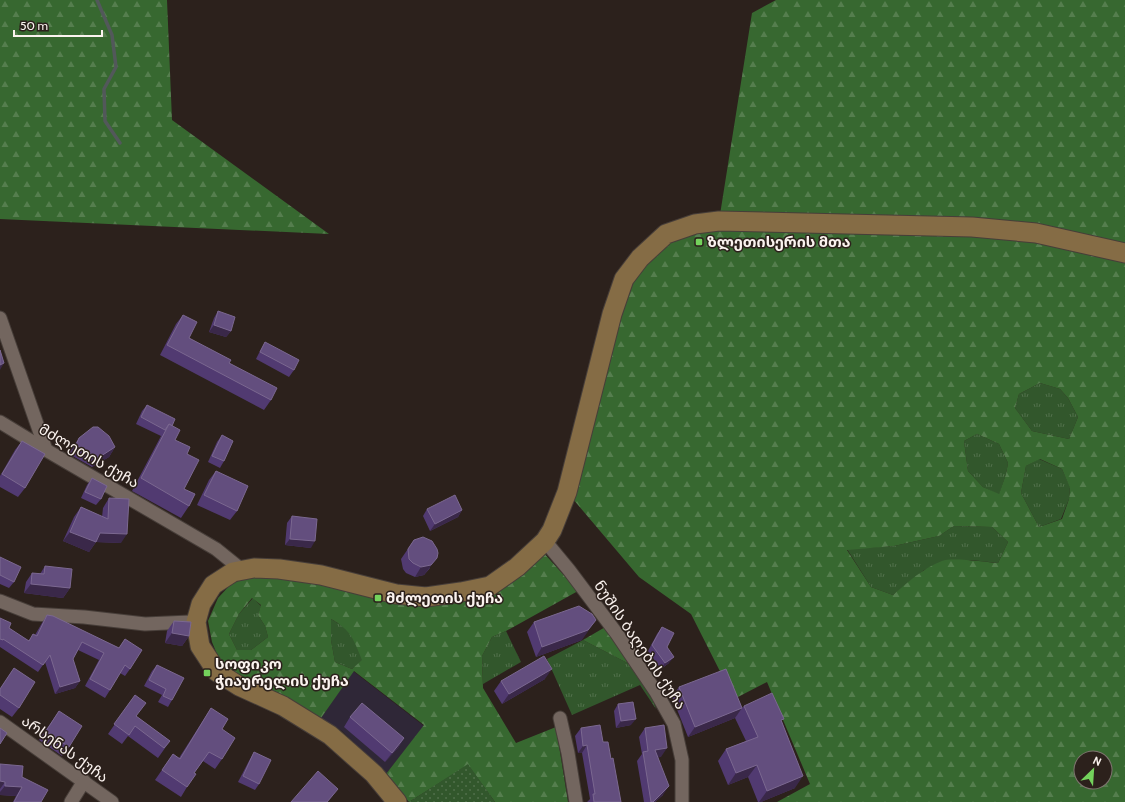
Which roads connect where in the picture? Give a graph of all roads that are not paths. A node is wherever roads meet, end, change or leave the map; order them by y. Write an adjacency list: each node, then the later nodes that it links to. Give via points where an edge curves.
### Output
1 (1125, 253): 5 (main road, via 1036,234 972,226 719,221 695,224 666,234 640,258 624,279 612,314 567,492)
2 (0, 318): 4 (street)
3 (0, 422): 4 (street, მძლეთის ქუჩა)
4 (46, 450): 6 (street, მძლეთის ქუჩა, via 216,549)
5 (545, 541): 6 (main road, via 517,567 490,586 426,597 396,594 321,575 286,570); 16 (street, ნუშის ბაღების ქუჩა, via 617,634 674,724 682,760)
6 (242, 570): 8 (main road, via 233,572 213,585 201,604)
7 (0, 601): 8 (street, via 33,614 145,624)
8 (196, 622): 14 (main road, via 200,646 217,672 239,686 283,706 330,735 374,774)
9 (560, 718): 15 (street)
10 (0, 722): 11 (street, არსენას ქუჩა)
11 (84, 781): 12 (street); 13 (street, არსენას ქუჩა)
12 (71, 802)
13 (112, 802)
14 (397, 802)
15 (576, 802)
16 (682, 802)

